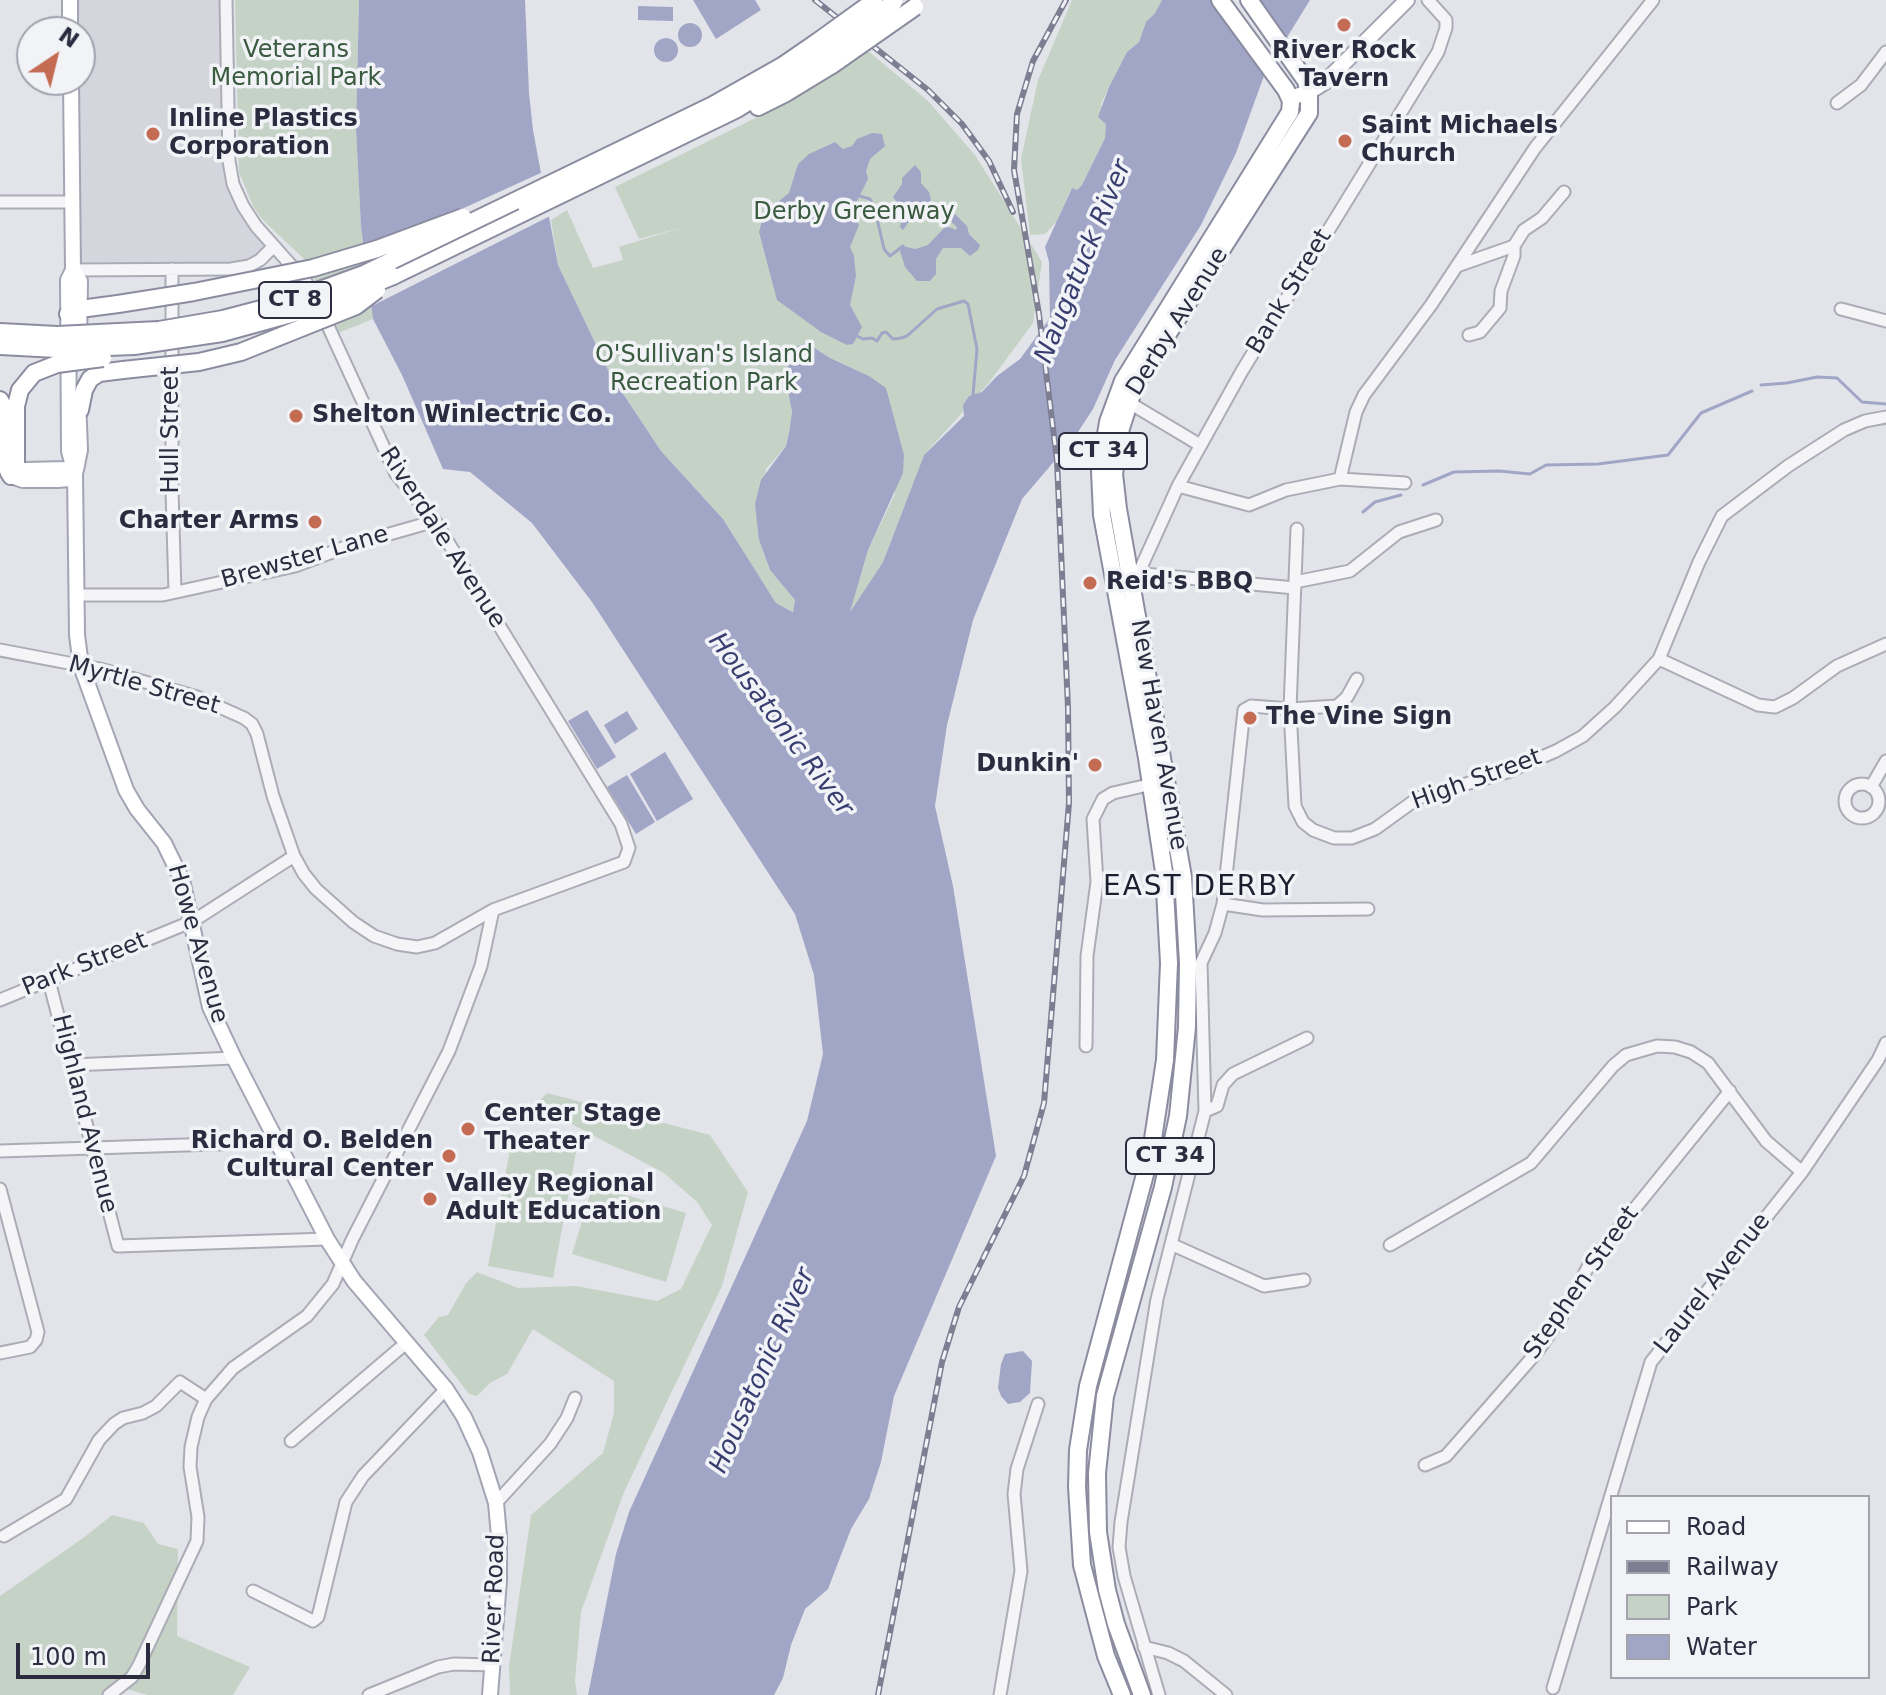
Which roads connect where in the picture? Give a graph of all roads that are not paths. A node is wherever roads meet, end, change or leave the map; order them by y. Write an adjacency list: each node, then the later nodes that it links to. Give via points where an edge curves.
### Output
1 (226, 0): 24 (street, Riverdale Avenue, via 233,184)
2 (860, 0): 12 (highway, bridge)
3 (875, 0): 12 (highway, CT 8, bridge)
4 (1220, 0): 15 (highway)
5 (1249, 0): 13 (highway)
6 (1407, 0): 13 (main road)
7 (1428, 0): 41 (street, Bank Street, via 1446,20 1429,68)
8 (1653, 0): 25 (street, via 1535,148)
9 (896, 1): 12 (highway, CT 8, bridge)
10 (919, 3): 12 (highway, bridge)
11 (1886, 52): 16 (street, via 1861,85)
12 (825, 53): 17 (highway, CT 8, via 782,66); 17 (highway, via 786,93 732,120)
13 (1309, 92): 15 (main road); 22 (highway, Derby Avenue / CT 34, via 1307,119)
14 (71, 96): 21 (main road, Howe Avenue)
15 (1290, 98): 22 (highway, Derby Avenue / CT 34, via 1289,116)
16 (1837, 103)
17 (658, 141): 19 (highway, CT 8); 28 (highway, CT 8)
18 (1564, 192): 23 (street)
19 (515, 201): 30 (highway, bridge, via 313,268); 36 (highway, CT 8, bridge, via 364,274 274,306)
20 (0, 202): 21 (street)
21 (72, 202): 27 (main road, Howe Avenue)
22 (1233, 221): 34 (highway, Derby Avenue / CT 34)
23 (1514, 246): 25 (street); 33 (street, via 1500,308 1480,332)
24 (273, 247): 26 (street, via 249,266); 48 (street, Riverdale Avenue, via 306,282 396,474)
25 (1457, 266): 44 (street, via 1364,395)
26 (172, 269): 27 (street); 52 (street, Hull Street)
27 (73, 270): 30 (main road, Howe Avenue, via 80,281)
28 (393, 276): 36 (highway, CT 8, bridge, via 296,314 162,351); 39 (highway, bridge, via 356,306 241,352 93,376)
29 (1841, 309): 31 (street)
30 (74, 311): 39 (main road, Howe Avenue); 42 (main road, Howe Avenue, via 69,451)
31 (1886, 321)
32 (0, 332): 36 (highway, CT 8)
33 (1469, 335)
34 (1156, 339): 38 (highway, Derby Avenue / CT 34); 50 (highway, Derby Avenue / CT 34, via 1123,381 1108,422 1100,471 1102,515)
35 (0, 346): 36 (highway, CT 8)
36 (57, 349): 43 (highway, via 20,390 16,470)
37 (0, 400): 43 (highway)
38 (1128, 402): 41 (street); 50 (highway, Derby Avenue / CT 34, via 1114,474)
39 (80, 410): 42 (main road, Howe Avenue)
40 (1886, 417): 56 (street, High Street, via 1844,430 1722,516)
41 (1200, 445): 46 (street, Bank Street)
42 (75, 474): 43 (main road, via 68,479); 53 (main road, Howe Avenue)
43 (6, 476)
44 (1340, 479): 45 (street); 46 (street, via 1286,490 1249,505)
45 (1405, 483)
46 (1178, 486): 50 (street, Bank Street)
47 (1436, 520): 51 (street, via 1399,532 1350,571)
48 (435, 521): 52 (street, Brewster Lane, via 295,566); 64 (street, Riverdale Avenue, via 621,824 629,853)
49 (1297, 529): 51 (street, High Street)
50 (1128, 574): 51 (street); 61 (highway, New Haven Avenue / CT 34)
51 (1295, 585): 59 (street, High Street)
52 (175, 592): 53 (street, Brewster Lane)
53 (78, 595): 57 (main road, Howe Avenue)
54 (1886, 644): 56 (street, via 1837,666 1775,707 1758,705)
55 (0, 650): 57 (street, Myrtle Street)
56 (1659, 659): 59 (street, High Street, via 1597,725 1569,745 1507,772 1418,798 1375,829 1352,838 1323,835 1298,814)
57 (81, 666): 63 (street, Myrtle Street, via 197,697 252,724); 68 (main road, Howe Avenue, via 126,790 175,861)
58 (1357, 679): 59 (street, via 1337,706)
59 (1290, 709): 65 (street, via 1251,706 1242,714)
60 (1886, 761): 62 (street)
61 (1158, 782): 69 (highway, New Haven Avenue / CT 34); 70 (highway, New Haven Avenue / CT 34, via 1183,877); 75 (street, via 1108,795 1093,819 1097,882 1087,956)
62 (1871, 787)
63 (294, 856): 67 (street, Myrtle Street, via 316,889 353,922 397,944 435,943); 68 (street, Park Street)
64 (616, 866): 67 (street, Myrtle Street)
65 (1223, 904): 66 (street, via 1263,910); 70 (street, via 1215,933)
66 (1368, 909)
67 (493, 910): 88 (street, via 481,966 449,1051)
68 (193, 921): 71 (street, Park Street); 76 (main road, Howe Avenue, via 210,1007)
69 (1169, 963): 70 (street); 90 (highway, New Haven Avenue / CT 34, via 1157,1121)
70 (1194, 963): 79 (street); 91 (highway, New Haven Avenue / CT 34, via 1178,1116)
71 (49, 981): 72 (street, Park Street); 77 (street, Highland Avenue)
72 (0, 1000)
73 (1307, 1038): 79 (street, via 1233,1074 1223,1085 1217,1106)
74 (1886, 1043): 83 (street, Laurel Avenue)
75 (1086, 1046)
76 (234, 1058): 77 (street); 80 (main road, Howe Avenue)
77 (72, 1065): 81 (street, Highland Avenue)
78 (1730, 1091): 83 (street, via 1766,1141); 87 (street, via 1708,1063 1691,1052 1657,1046 1626,1055 1531,1163); 99 (street, Stephen Street, via 1589,1265 1537,1352 1446,1456)
79 (1205, 1111): 86 (street)
80 (278, 1142): 81 (street); 85 (main road, Howe Avenue)
81 (92, 1148): 82 (street); 85 (street, Highland Avenue, via 118,1246)
82 (0, 1151)
83 (1802, 1172): 100 (street, Laurel Avenue, via 1651,1362)
84 (0, 1189): 93 (street, via 38,1332 30,1347)
85 (327, 1239): 88 (main road, Howe Avenue)
86 (1173, 1245): 89 (street, via 1264,1286); 105 (street, via 1157,1299 1119,1547)
87 (1390, 1245)
88 (343, 1263): 92 (main road, Howe Avenue); 96 (street, via 307,1316 233,1368)
89 (1304, 1280)
90 (1101, 1336): 91 (highway); 112 (highway, New Haven Avenue / CT 34, via 1078,1450 1079,1535 1087,1594)
91 (1119, 1342): 113 (highway, New Haven Avenue / CT 34, via 1100,1427 1098,1532 1116,1624)
92 (406, 1343): 94 (main road, Howe Avenue); 98 (street)
93 (0, 1353)
94 (446, 1389): 102 (main road, Howe Avenue, via 480,1452); 104 (street, via 363,1476 346,1502 318,1617 313,1621)
95 (575, 1398): 102 (street, via 550,1444)
96 (206, 1399): 103 (street, via 180,1382 156,1406 114,1424 99,1440 66,1499); 108 (street, via 191,1447 197,1541 139,1665)
97 (1038, 1404): 111 (street, via 1017,1469 1021,1571)
98 (291, 1441)
99 (1425, 1465)
100 (1611, 1495)
101 (1610, 1498): 107 (street, Laurel Avenue)
102 (496, 1503): 106 (main road, River Road, via 499,1580)
103 (4, 1536)
104 (253, 1591)
105 (1144, 1647): 114 (street); 115 (street, via 1184,1661)
106 (493, 1665): 109 (street, via 438,1667); 110 (main road, River Road)
107 (1553, 1688)
108 (109, 1695)
109 (369, 1695)
110 (490, 1695)
111 (1000, 1695)
112 (1122, 1695)
113 (1142, 1695)
114 (1159, 1695)
115 (1226, 1695)

